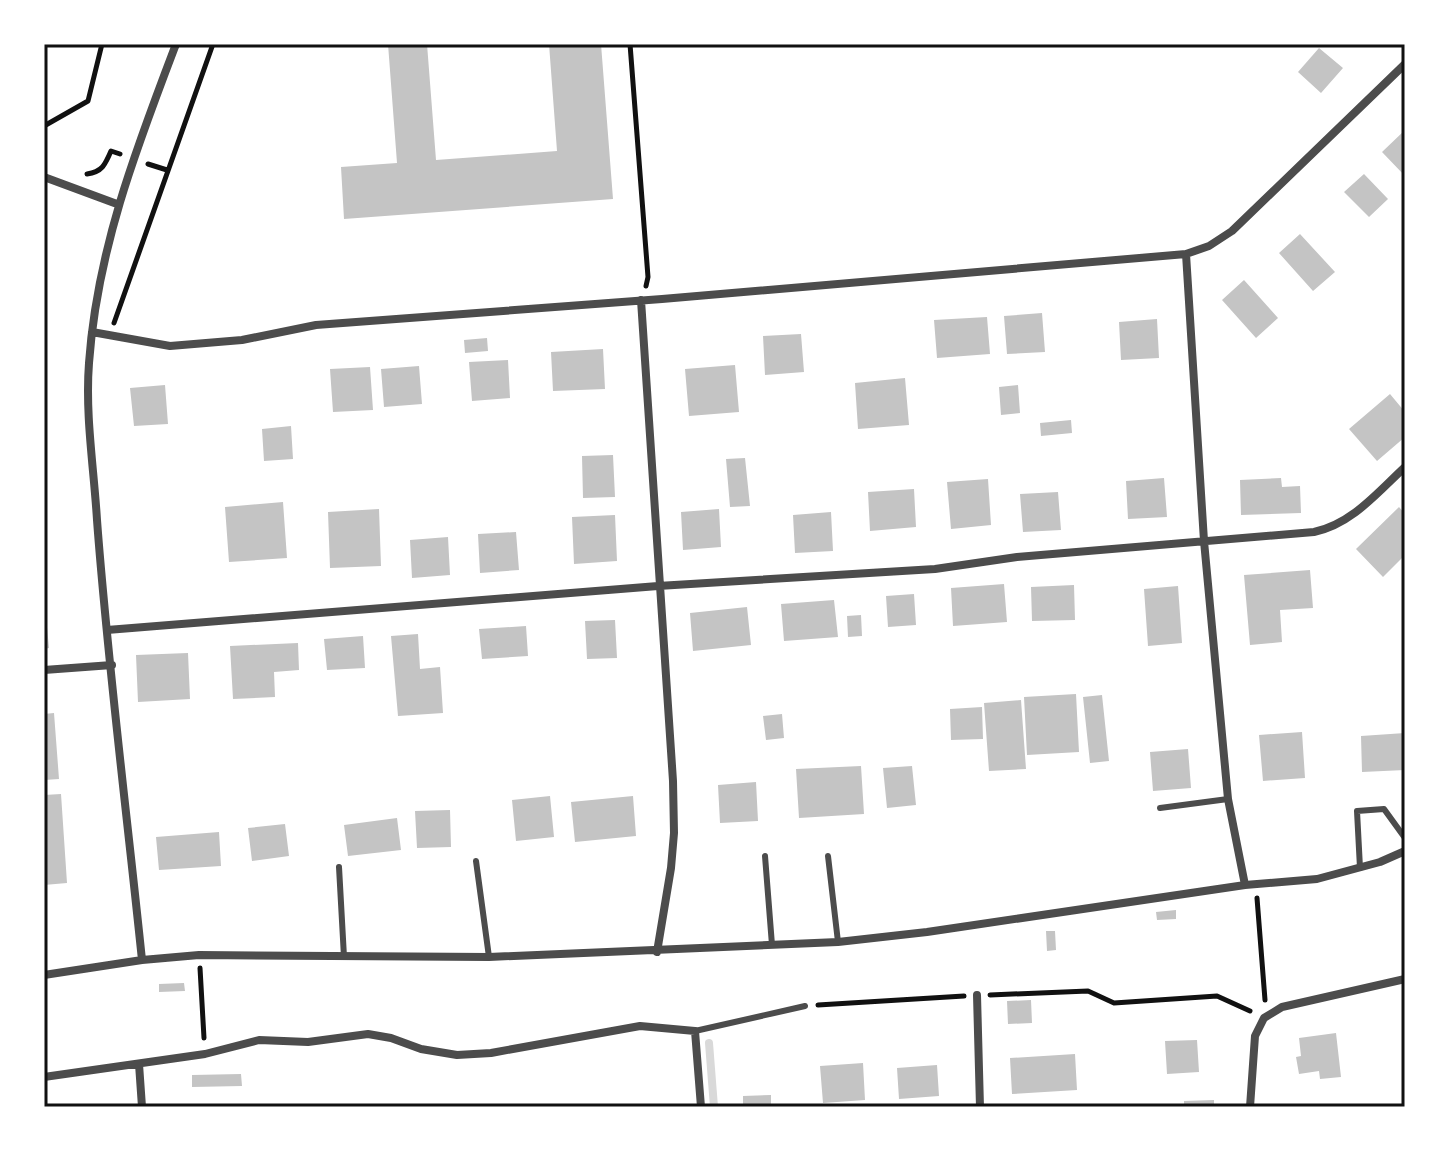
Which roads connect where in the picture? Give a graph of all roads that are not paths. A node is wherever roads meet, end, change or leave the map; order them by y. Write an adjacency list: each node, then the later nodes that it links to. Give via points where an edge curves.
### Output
1 (176, 44): 4 (street)
2 (1405, 65): 5 (street, via 1232,231)
3 (44, 177): 4 (street)
4 (117, 204): 7 (street)
5 (1186, 254): 6 (street); 9 (street)
6 (641, 300): 7 (street, via 316,325 242,340 170,346); 10 (street)
7 (92, 332): 11 (street, via 89,404)
8 (1405, 467): 9 (street, via 1332,528)
9 (1204, 541): 10 (street, via 935,569); 14 (street)
10 (658, 586): 11 (street); 26 (street, via 674,833)
11 (107, 630): 12 (street)
12 (112, 665): 13 (street); 29 (street)
13 (44, 670)
14 (1228, 799): 15 (lane); 23 (street)
15 (1160, 808)
16 (1405, 838): 22 (lane, via 1384,809 1357,811)
17 (1405, 851): 22 (street)
18 (765, 856): 25 (lane)
19 (828, 856): 24 (lane)
20 (476, 861): 28 (lane)
21 (339, 867): 27 (lane)
22 (1360, 868): 23 (street, via 1317,879)
23 (1245, 885): 24 (street)
24 (838, 942): 25 (street)
25 (772, 945): 26 (street)
26 (657, 952): 28 (street)
27 (344, 957): 28 (street); 29 (street, via 199,955)
28 (489, 957)
29 (142, 960): 30 (street)
30 (44, 975)
31 (1405, 979): 40 (street, via 1282,1007 1264,1018 1255,1036)
32 (977, 995): 39 (street)
33 (805, 1006): 34 (lane)
34 (695, 1031): 35 (street, via 640,1026 457,1055 368,1034 308,1042 259,1040); 38 (street)
35 (139, 1064): 36 (street); 37 (street)
36 (44, 1077)
37 (142, 1107)
38 (701, 1107)
39 (980, 1107)
40 (1250, 1107)

